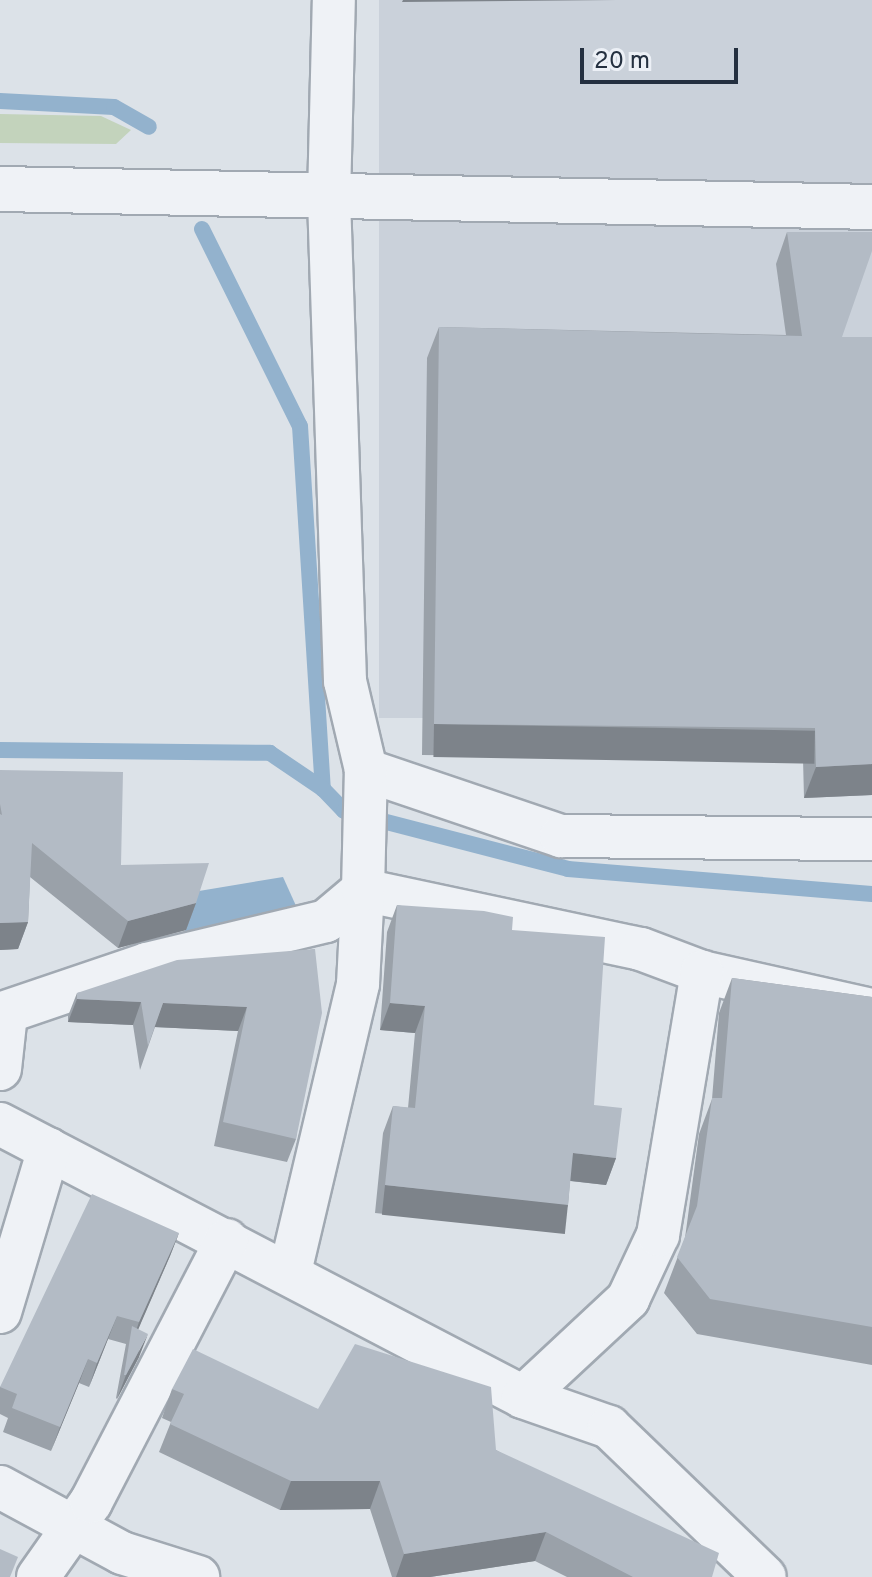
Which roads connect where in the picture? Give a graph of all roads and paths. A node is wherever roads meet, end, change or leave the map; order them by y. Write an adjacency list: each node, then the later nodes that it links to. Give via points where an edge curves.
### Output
1 (334, 0): 3 (street)
2 (0, 189): 3 (street)
3 (329, 198): 4 (street); 5 (street, via 345,681)
4 (872, 207)
5 (366, 770): 6 (street, via 561,836); 7 (street)
6 (872, 839)
7 (363, 890): 8 (street, via 641,949); 10 (street, via 326,921 147,964); 15 (street, via 358,984)
8 (702, 972): 9 (street); 17 (street, via 658,1235 628,1299)
9 (872, 1010)
10 (3, 1014): 11 (street)
11 (0, 1069)
12 (0, 1124): 13 (street)
13 (49, 1149): 14 (street); 16 (street)
14 (227, 1240): 15 (street); 19 (street)
15 (290, 1272): 17 (street)
16 (0, 1312)
17 (523, 1397): 22 (street, via 609,1427)
18 (0, 1487): 19 (street)
19 (74, 1524): 20 (street); 21 (street, via 122,1553)
20 (38, 1577)
21 (198, 1577)
22 (765, 1577)

